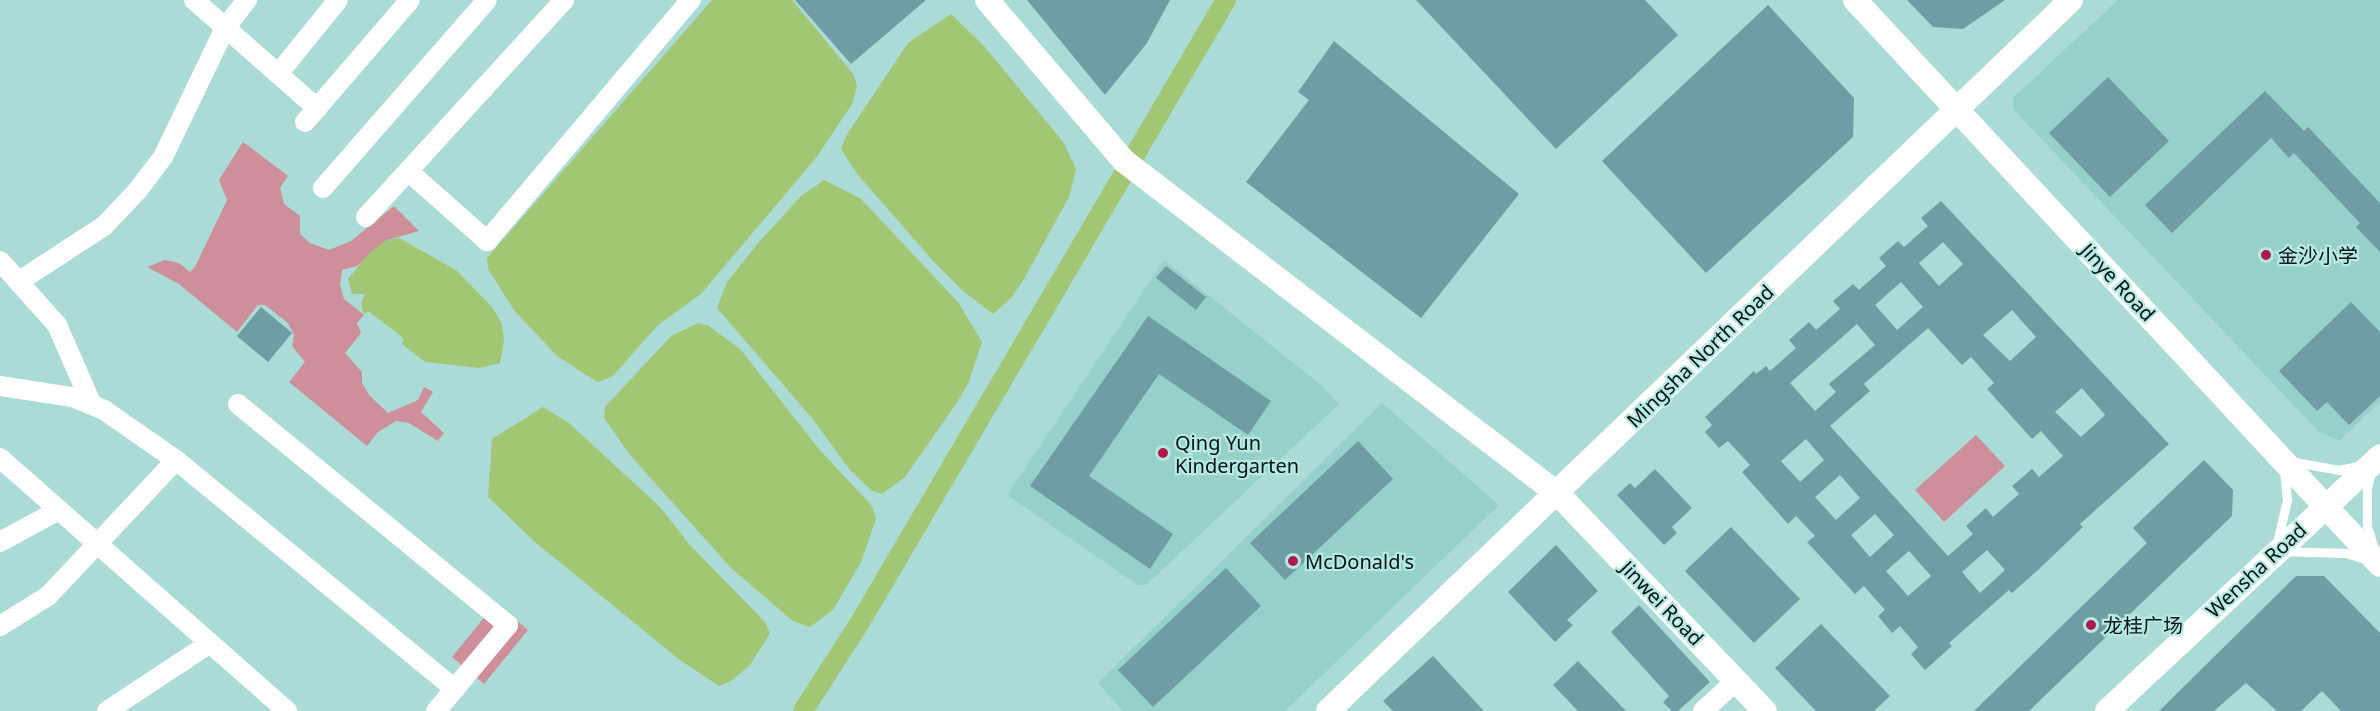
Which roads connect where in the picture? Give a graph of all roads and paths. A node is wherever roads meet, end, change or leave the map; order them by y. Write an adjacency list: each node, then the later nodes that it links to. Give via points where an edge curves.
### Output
1 (194, 0): 11 (street)
2 (247, 0): 11 (street)
3 (338, 0): 12 (street)
4 (410, 0): 12 (street, via 311,115)
5 (488, 0): 15 (street)
6 (564, 0): 14 (street)
7 (691, 0): 14 (street, via 487,241)
8 (987, 0): 26 (street, Jinwei Road, via 1132,166)
9 (1855, 0): 13 (street, Jinye Road)
10 (2071, 0): 13 (street, Mingsha North Road)
11 (225, 28): 12 (street); 18 (street, via 163,157 138,190 104,226)
12 (278, 74)
13 (1956, 106): 24 (street, Jinye Road); 26 (street, Mingsha North Road)
14 (408, 171): 16 (street)
15 (323, 188)
16 (366, 217)
17 (0, 261): 18 (street)
18 (18, 282): 21 (street, via 57,325)
19 (0, 386): 21 (street)
20 (238, 404): 36 (street, via 508,625)
21 (92, 405): 23 (street)
22 (0, 458): 28 (street)
23 (176, 460): 30 (street); 36 (street)
24 (2283, 460): 25 (lane, via 2339,470); 27 (street, Jinye Road); 31 (lane, via 2287,500)
25 (2376, 460): 27 (street, Wensha Road); 32 (lane, via 2367,489 2367,526)
26 (1558, 494): 35 (street, Jinwei Road); 40 (street, Mingsha North Road)
27 (2326, 506): 31 (street, Wensha Road); 32 (street, Jinye Road)
28 (59, 510): 29 (street); 30 (street)
29 (0, 542)
30 (97, 543): 33 (street, via 48,596); 34 (street)
31 (2275, 551): 32 (lane, via 2346,553); 43 (street, Wensha Road)
32 (2379, 564)
33 (0, 626)
34 (210, 643): 37 (street); 38 (street)
35 (1736, 681): 41 (street); 42 (street, Jinwei Road)
36 (455, 689): 39 (street)
37 (107, 711)
38 (287, 711)
39 (436, 711)
40 (1328, 711)
41 (1704, 711)
42 (1765, 711)
43 (2106, 711)

